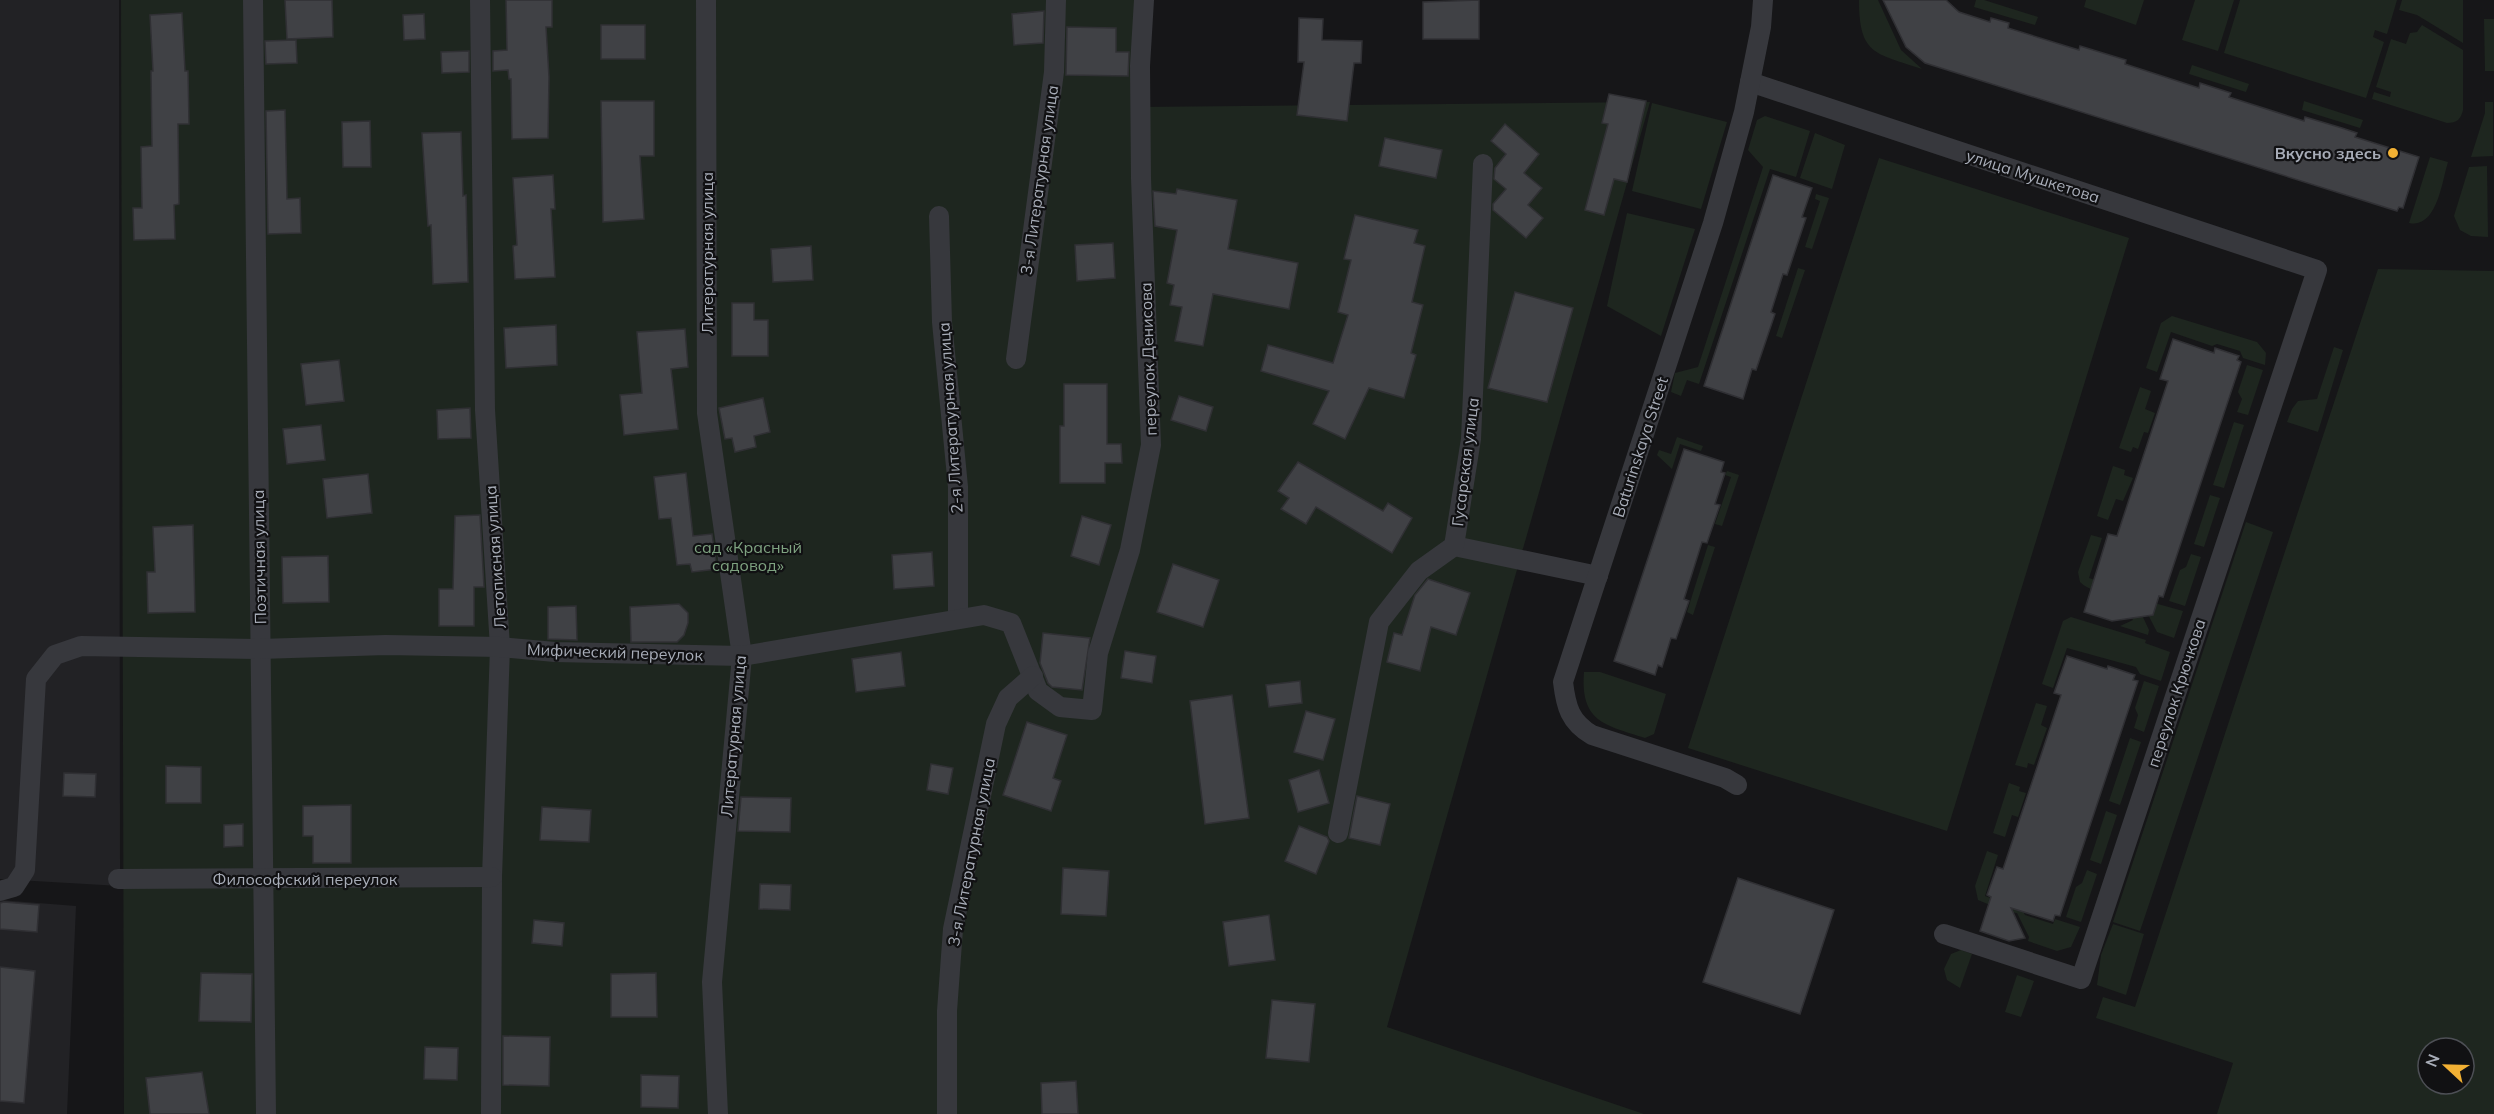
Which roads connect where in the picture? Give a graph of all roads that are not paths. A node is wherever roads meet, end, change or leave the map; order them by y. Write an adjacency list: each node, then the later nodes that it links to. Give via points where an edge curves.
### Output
1 (253, 0): 16 (street, Поэтичная улица)
2 (480, 0): 15 (street, Летописная улица, via 485,410)
3 (706, 0): 17 (street, Литературная улица, via 707,413)
4 (1056, 0): 11 (street, 3-я Литературная улица, via 1054,72)
5 (1144, 0): 19 (street, переулок Денисова, via 1141,178 1151,445 1130,550 1098,653)
6 (1763, 0): 7 (street, Baturinskaya Street)
7 (1750, 82): 10 (street, улица Мушкетова); 13 (street, Baturinskaya Street, via 1713,223)
8 (1483, 164): 12 (street, Гусарская улица, via 1471,439)
9 (939, 216): 14 (street, 2-я Литературная улица, via 942,322 958,487)
10 (2317, 270): 26 (street, переулок Крючкова, via 2081,980)
11 (1016, 359)
12 (1454, 546): 13 (street); 21 (street, Гусарская улица, via 1419,571 1379,622)
13 (1598, 576): 20 (street, Baturinskaya Street, via 1563,682 1569,714 1592,735)
14 (958, 619): 17 (street, Мифический переулок); 18 (street, Мифический переулок, via 984,615 1011,623)
15 (500, 647): 16 (street, Мифический переулок, via 386,645); 17 (street, Мифический переулок); 22 (street, Летописная улица)
16 (260, 650): 24 (street, Поэтичная улица); 25 (street, Мифический переулок, via 81,646 55,655 36,679 25,870 14,886)
17 (742, 656): 29 (street, Литературная улица, via 712,982)
18 (1033, 676): 19 (street, Мифический переулок, via 1038,691 1060,707); 30 (street, 3-я Литературная улица, via 1008,698 996,724 953,929 947,1011)
19 (1092, 710)
20 (1737, 785)
21 (1338, 833)
22 (492, 877): 24 (street, Философский переулок); 28 (street, Летописная улица)
23 (118, 879): 24 (street, Философский переулок)
24 (262, 879): 27 (street, Поэтичная улица)
25 (0, 891)
26 (1944, 934)
27 (266, 1114)
28 (491, 1114)
29 (718, 1114)
30 (947, 1114)

